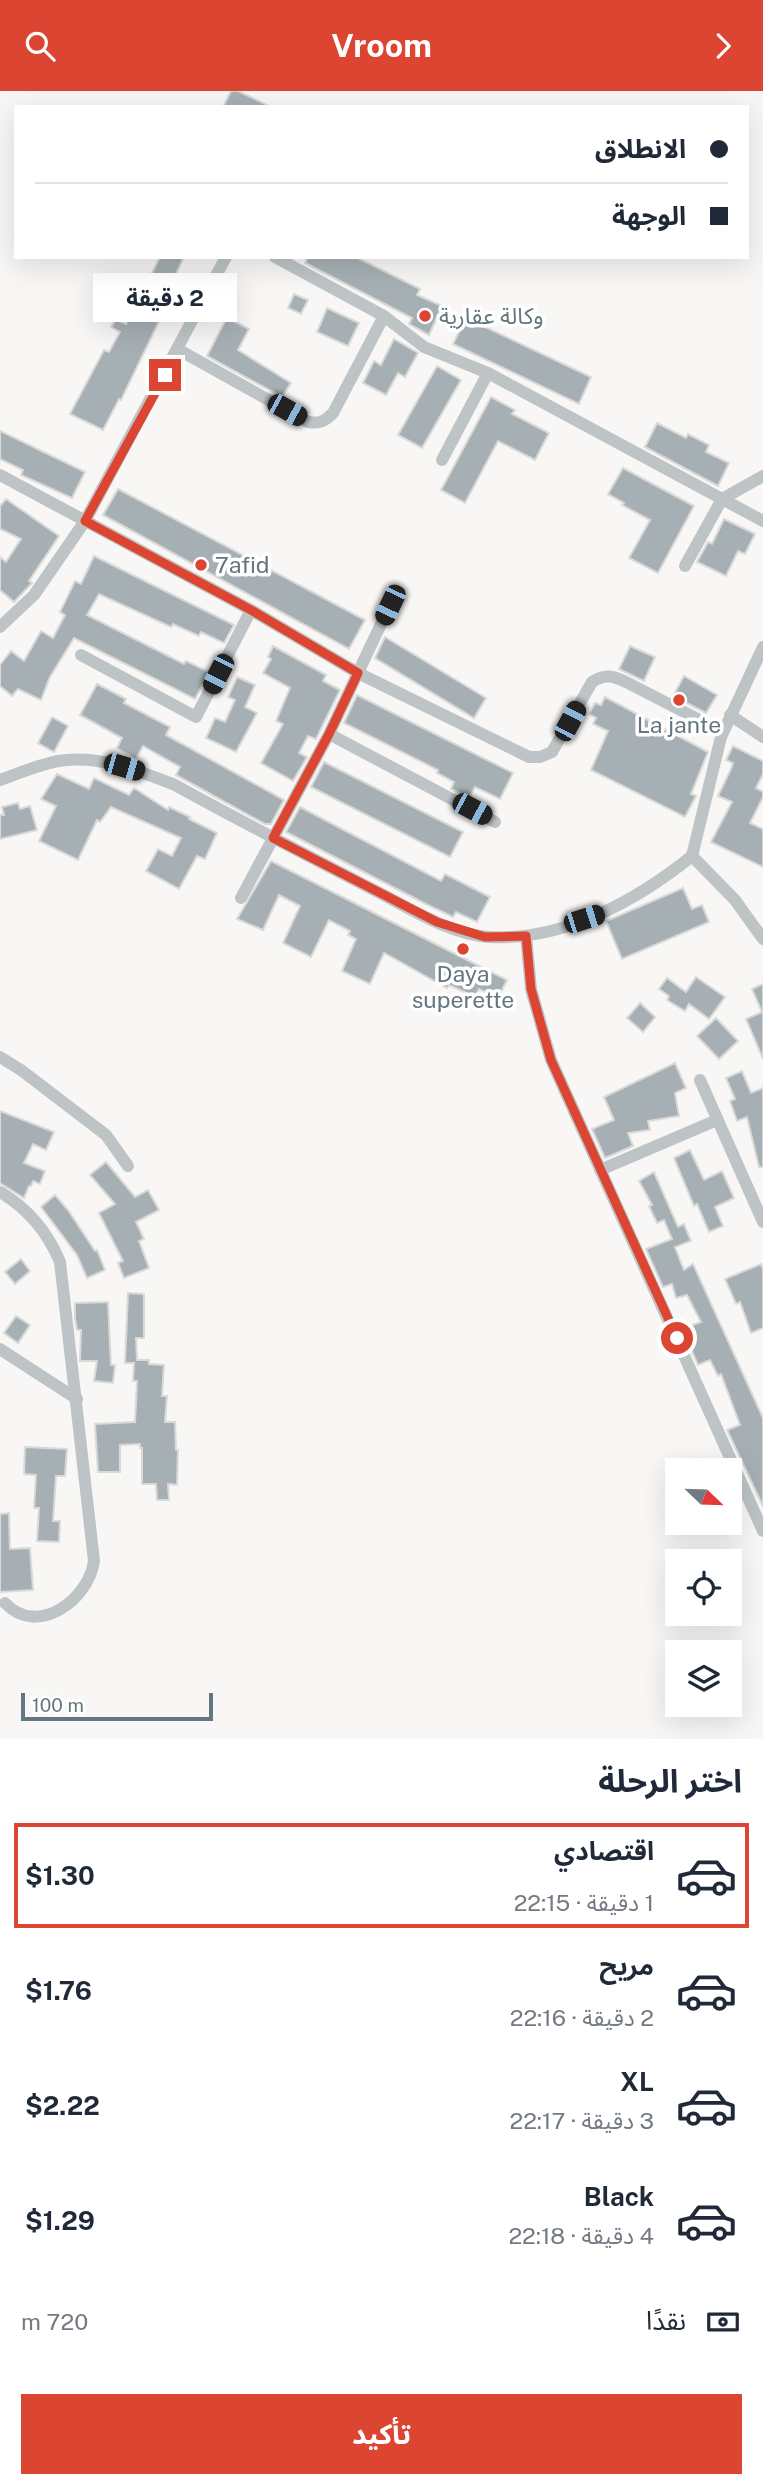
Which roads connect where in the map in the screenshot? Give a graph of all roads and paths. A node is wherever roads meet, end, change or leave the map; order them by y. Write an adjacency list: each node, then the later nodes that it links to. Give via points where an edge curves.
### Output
1 (225, 259): 4 (street)
2 (279, 259): 3 (street)
3 (383, 316): 4 (street, via 333,413 317,424); 5 (street, via 424,347)
4 (179, 350): 10 (street)
5 (488, 373): 6 (street); 9 (street)
6 (442, 460)
7 (0, 475): 10 (street)
8 (763, 476): 9 (street)
9 (722, 499): 11 (street); 12 (street)
10 (85, 521): 14 (street); 15 (street, via 34,596)
11 (763, 521)
12 (685, 566)
13 (390, 605): 18 (street)
14 (251, 610): 17 (street, via 196,717); 18 (street)
15 (0, 627)
16 (763, 647): 19 (street)
17 (81, 655)
18 (358, 673): 20 (street, via 529,757 552,751 592,682 601,675 614,676); 21 (street)
19 (730, 715): 20 (street); 22 (street)
20 (723, 732): 26 (street)
21 (329, 734): 24 (street); 25 (street)
22 (763, 737)
23 (0, 780): 25 (street, via 61,761 108,762 175,785)
24 (495, 822)
25 (273, 838): 27 (street); 28 (street, via 437,922 485,937)
26 (692, 856): 28 (street, via 649,888 603,913); 29 (street, via 735,900)
27 (240, 898)
28 (526, 936): 34 (street, via 531,989 543,1036)
29 (763, 939)
30 (0, 1057): 33 (street, via 106,1135)
31 (700, 1080): 32 (street)
32 (717, 1120): 34 (street); 36 (street)
33 (128, 1166)
34 (600, 1170): 39 (street)
35 (0, 1192): 38 (street, via 35,1221 60,1262)
36 (763, 1222)
37 (0, 1349): 38 (street)
38 (77, 1399): 40 (street, via 92,1577 76,1599 46,1615 21,1613)
39 (763, 1531)
40 (5, 1603)

